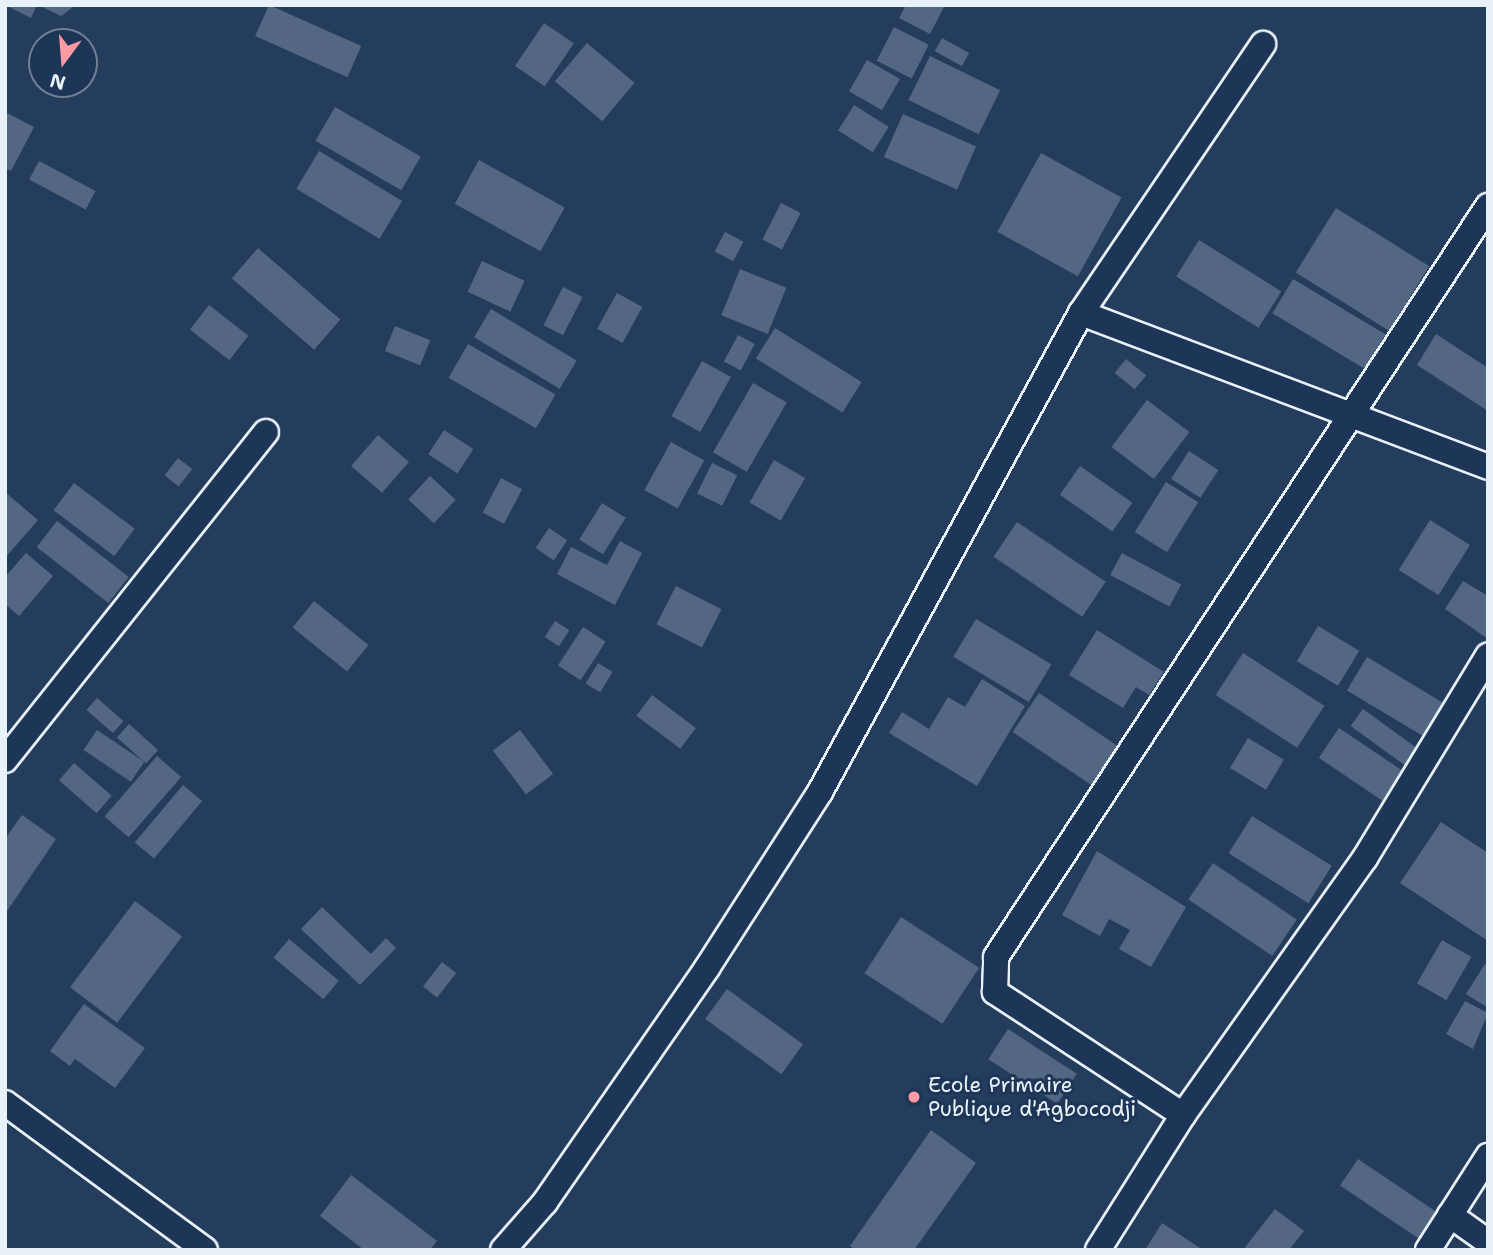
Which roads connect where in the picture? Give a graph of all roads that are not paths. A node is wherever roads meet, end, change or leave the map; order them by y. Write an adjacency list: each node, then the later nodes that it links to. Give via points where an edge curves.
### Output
1 (1263, 44): 3 (street)
2 (1488, 206): 4 (street)
3 (1081, 313): 4 (street); 15 (street, via 820,792 707,968 545,1202)
4 (1349, 416): 6 (street); 10 (street, via 996,957 995,992)
5 (266, 432): 8 (street)
6 (1488, 467)
7 (1488, 656): 10 (street, via 1365,858)
8 (5, 760)
9 (5, 1103): 14 (street)
10 (1183, 1115): 16 (street)
11 (1488, 1156): 12 (street)
12 (1450, 1215): 13 (street); 17 (street)
13 (1488, 1242)
14 (205, 1250)
15 (503, 1250)
16 (1098, 1250)
17 (1428, 1250)

